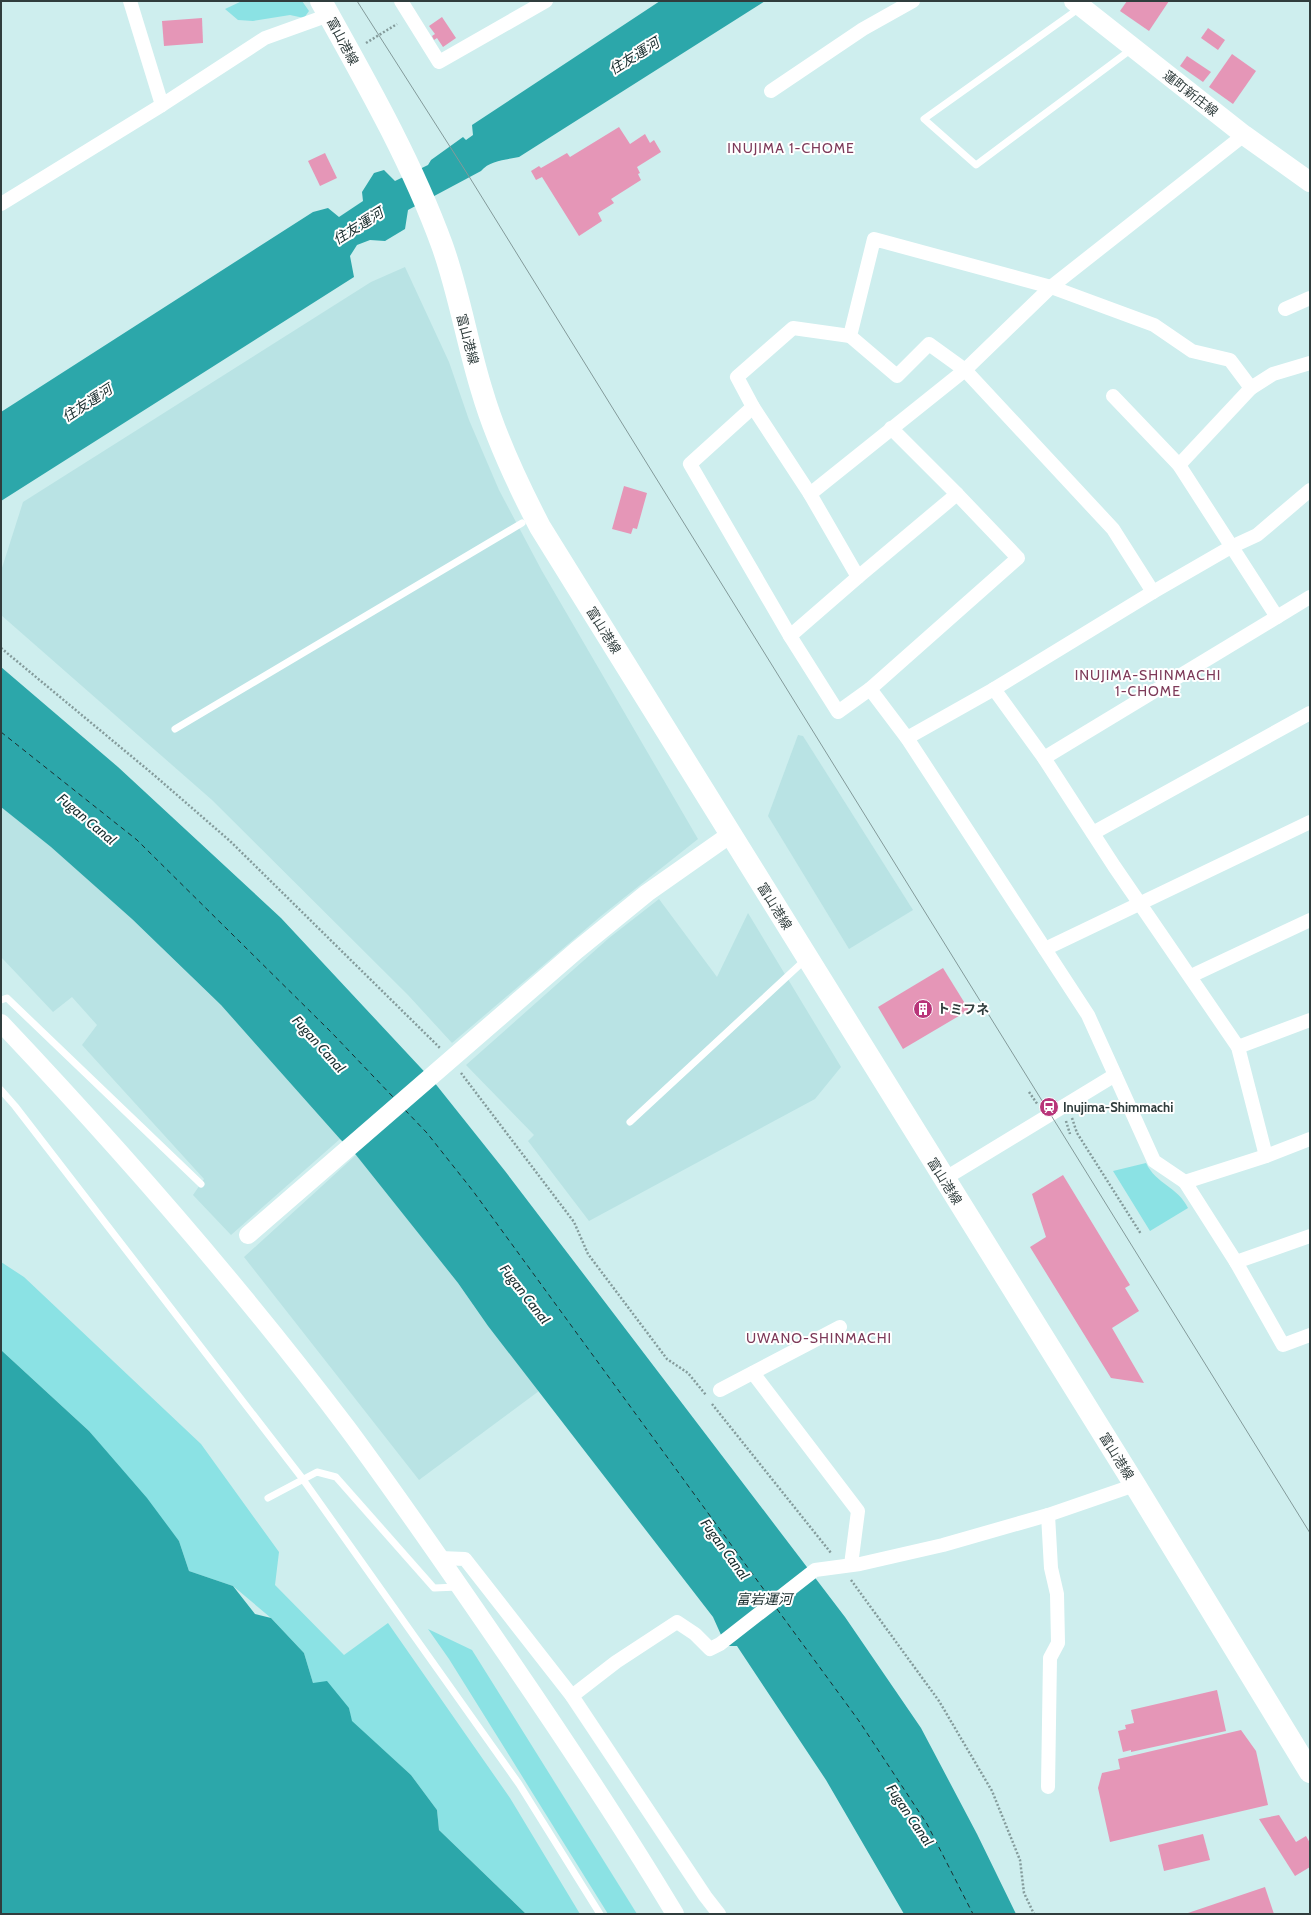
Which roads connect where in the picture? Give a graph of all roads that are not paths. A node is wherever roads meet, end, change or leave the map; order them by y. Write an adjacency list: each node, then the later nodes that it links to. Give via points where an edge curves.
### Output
1 (130, 1): 9 (street)
2 (401, 1): 3 (street, via 439,62)
3 (546, 1)
4 (913, 1): 8 (street, via 863,29)
5 (1078, 4): 7 (main road, 蓮町新庄線); 7 (lane, via 924,119 976,165)
6 (325, 8): 9 (street, via 265,38); 42 (main road, 富山港線, via 403,156 442,245 482,392 498,441 519,487 540,527)
7 (1133, 48): 10 (main road, 蓮町新庄線)
8 (771, 91)
9 (162, 105): 12 (street)
10 (1244, 134): 11 (main road, 蓮町新庄線); 13 (street)
11 (1310, 182)
12 (1, 204)
13 (1051, 287): 16 (street, via 874,239); 18 (street); 19 (street, via 1154,325 1192,351 1230,360)
14 (1310, 298): 15 (street)
15 (1285, 309)
16 (850, 336): 18 (street, via 897,376 929,344); 21 (street, via 793,328 737,377)
17 (1310, 363): 19 (street, via 1273,374)
18 (966, 370): 22 (street); 30 (street, via 1113,529)
19 (1251, 388): 23 (street)
20 (1113, 396): 23 (street)
21 (753, 407): 25 (street); 33 (street, via 690,464)
22 (891, 428): 25 (street); 26 (street)
23 (1179, 465): 28 (street)
24 (1310, 490): 28 (street, via 1257,535)
25 (810, 494): 29 (street)
26 (957, 494): 29 (street); 34 (street, via 1018,558)
27 (522, 523): 37 (lane)
28 (1231, 548): 30 (street); 32 (street)
29 (858, 577): 33 (street)
30 (1153, 592): 35 (street)
31 (1310, 597): 32 (street)
32 (1277, 617): 39 (street)
33 (790, 636): 34 (street, via 838,712)
34 (870, 689): 38 (street)
35 (994, 689): 38 (street); 39 (street)
36 (1310, 713): 41 (street)
37 (175, 728)
38 (907, 738): 45 (street)
39 (1044, 758): 41 (street)
40 (1310, 822): 43 (street)
41 (1093, 833): 43 (street)
42 (731, 834): 46 (main road, 富山港線); 60 (street, via 647,894 578,950)
43 (1141, 902): 45 (street); 47 (street)
44 (1310, 920): 47 (street)
45 (1046, 949): 52 (street, via 1088,1015)
46 (808, 958): 54 (lane); 57 (main road, 富山港線)
47 (1191, 976): 51 (street)
48 (1, 1000): 59 (lane, via 7,998)
49 (1310, 1020): 51 (street)
50 (1, 1023): 71 (street, via 117,1149 268,1326 347,1428)
51 (1238, 1047): 56 (street)
52 (1115, 1075): 57 (street); 58 (street, via 1154,1161)
53 (1, 1090): 67 (lane)
54 (630, 1122)
55 (1310, 1139): 56 (street)
56 (1266, 1156): 58 (street)
57 (944, 1179): 68 (main road, 富山港線)
58 (1185, 1182): 62 (street)
59 (201, 1184)
60 (248, 1235)
61 (1310, 1236): 62 (street)
62 (1236, 1262): 64 (street, via 1283,1345)
63 (840, 1327): 65 (street)
64 (1310, 1335)
65 (753, 1373): 66 (street); 72 (street, via 858,1511)
66 (720, 1390)
67 (302, 1478): 69 (lane); 73 (lane, via 317,1472 336,1477 434,1588); 77 (lane, via 519,1784)
68 (1135, 1486): 70 (street); 75 (main road, 富山港線)
69 (268, 1498)
70 (1048, 1515): 72 (street, via 943,1545); 76 (street, via 1051,1568 1057,1594 1058,1644 1050,1658)
71 (440, 1558): 73 (street); 74 (street, via 465,1559)
72 (846, 1566): 74 (street, via 816,1570 710,1649 695,1634 677,1622 616,1662)
73 (460, 1586): 78 (street, via 578,1760)
74 (572, 1696): 79 (street, via 704,1896)
75 (1310, 1772)
76 (1048, 1787)
77 (600, 1914)
78 (675, 1914)
79 (719, 1914)

